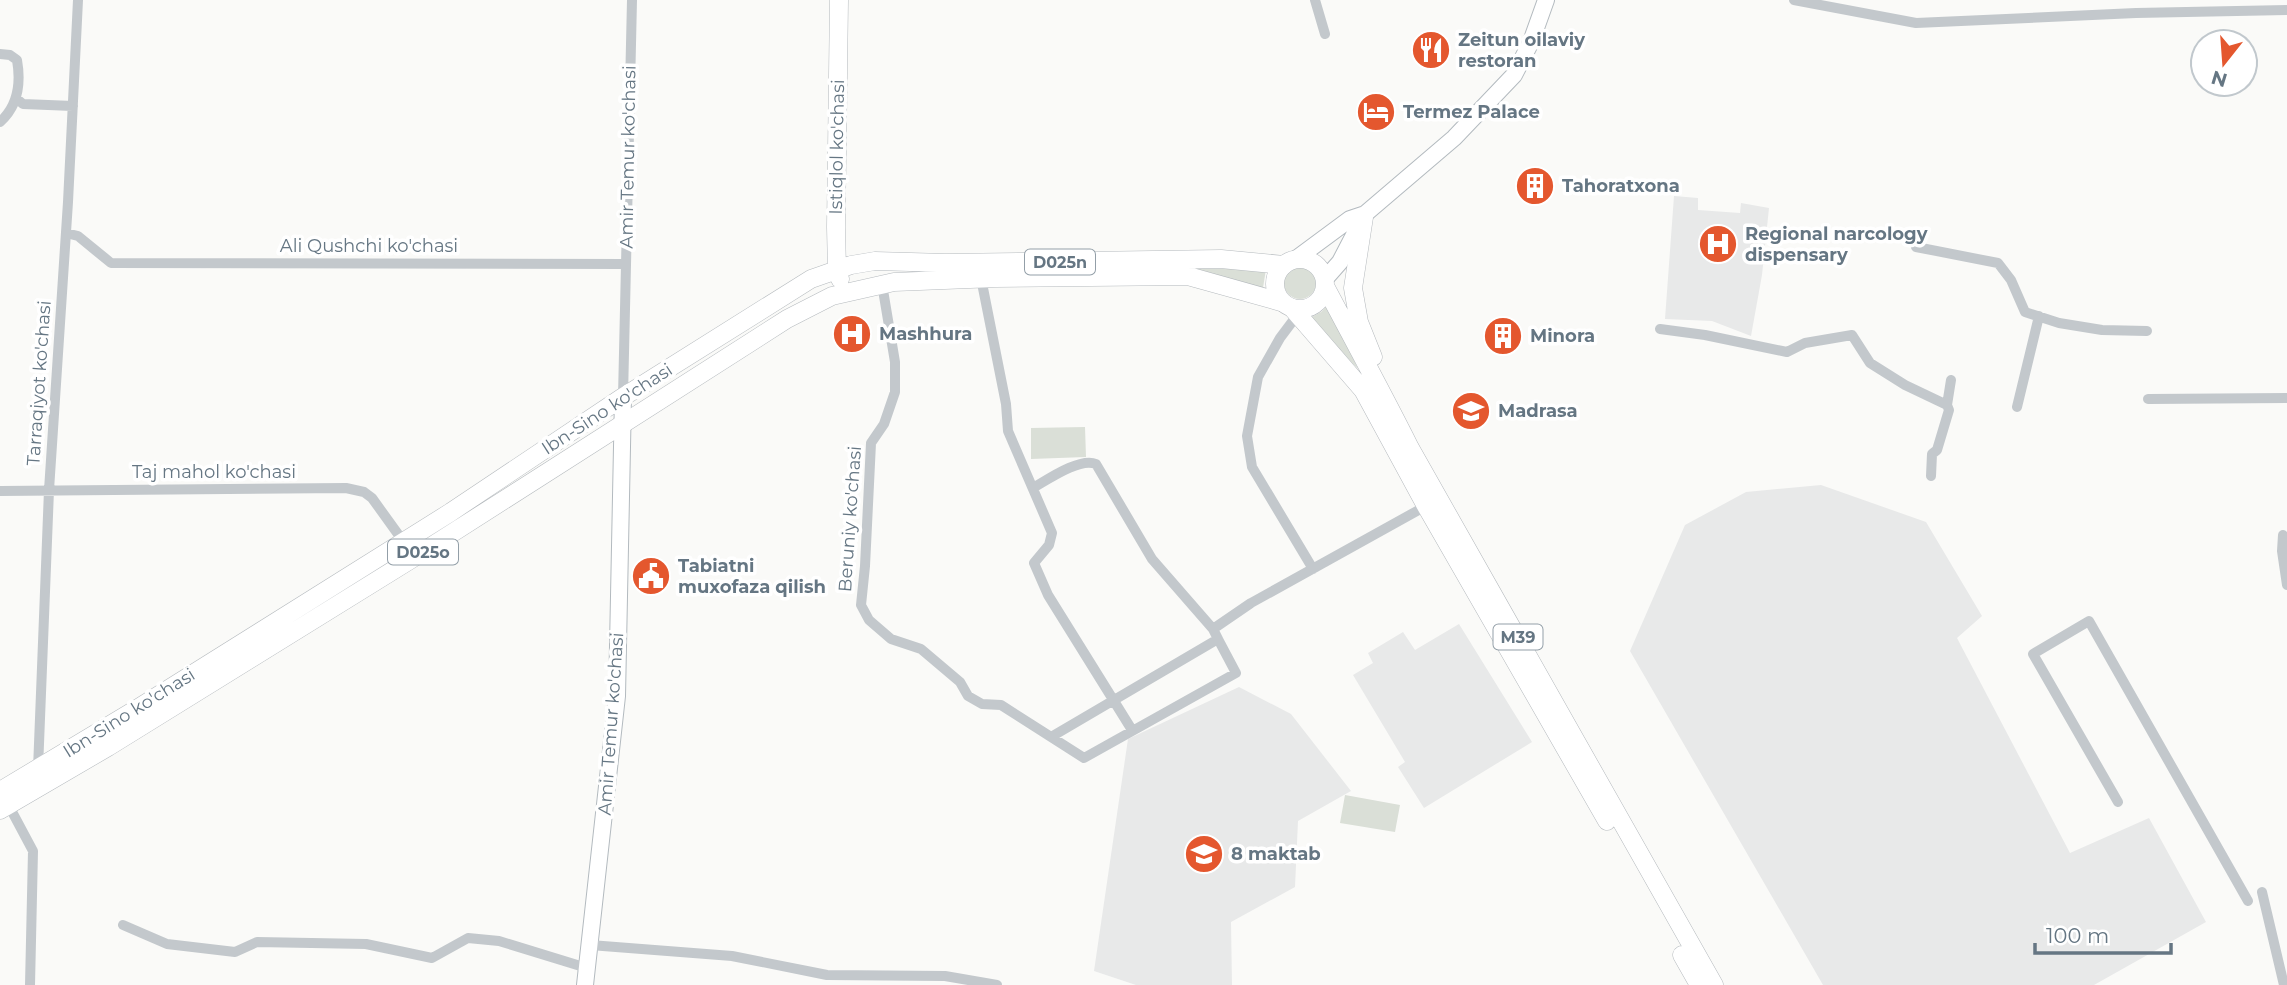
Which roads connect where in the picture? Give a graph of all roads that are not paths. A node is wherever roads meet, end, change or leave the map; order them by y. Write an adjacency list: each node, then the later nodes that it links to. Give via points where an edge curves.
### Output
1 (78, 0): 12 (street, Tarraqiyot ko'chasi)
2 (632, 0): 18 (street, Amir Temur ko'chasi)
3 (839, 0): 19 (main road, Istiqlol ko'chasi)
4 (848, 0): 19 (main road, Istiqlol ko'chasi)
5 (1315, 0): 9 (street)
6 (1546, 0): 14 (main road, via 1531,42 1503,89)
7 (1794, 0): 8 (street, via 1916,23)
8 (2287, 10)
9 (1325, 34)
10 (0, 54): 11 (street, via 18,60)
11 (17, 99): 12 (street, via 23,104); 13 (street)
12 (73, 106): 15 (street, Tarraqiyot ko'chasi)
13 (0, 122)
14 (1364, 216): 17 (main road, via 1350,219); 21 (main road); 29 (main road, via 1353,288)
15 (66, 233): 18 (street, Ali Qushchi ko'chasi, via 78,236 111,263); 38 (street, Tarraqiyot ko'chasi)
16 (1916, 247): 25 (street, via 1998,263 2025,312)
17 (1290, 262): 19 (main road, Ibn-Sino ko'chasi / D025n, via 875,261); 21 (main road, via 1306,259 1315,263); 24 (main road, via 1277,273 1275,282 1276,293)
18 (626, 264): 30 (street, Amir Temur ko'chasi)
19 (844, 267): 23 (main road, Istiqlol ko'chasi); 30 (main road, Ibn-Sino ko'chasi / D025o, via 811,279)
20 (981, 278): 22 (main road, Ibn-Sino ko'chasi / D025n); 24 (main road, Ibn-Sino ko'chasi / D025n, via 1188,276); 37 (street, via 1008,431)
21 (1326, 283): 24 (main road, via 1314,306); 29 (main road, M39)
22 (882, 284): 23 (main road, Ibn-Sino ko'chasi / D025n); 48 (street, Beruniy ko'chasi, via 895,362 895,392 884,424 871,443 861,605 869,620 891,639 921,649 960,682 968,696 982,704 1001,705)
23 (852, 291): 35 (main road, Ibn-Sino ko'chasi / D025o, via 787,319)
24 (1291, 308): 40 (main road, M39, via 1363,390); 43 (street, via 1258,377 1247,436 1252,467)
25 (2039, 316): 27 (street, via 2102,330); 34 (street)
26 (1660, 329): 33 (street, via 1787,352 1805,343 1852,335 1870,363)
27 (2147, 331)
28 (1951, 380): 33 (street)
29 (1380, 387): 61 (main road, M39, via 1410,448)
30 (623, 397): 35 (main road, Amir Temur ko'chasi); 42 (main road, Ibn-Sino ko'chasi / D025o)
31 (2287, 398): 32 (street)
32 (2148, 399)
33 (1947, 405): 36 (street)
34 (2017, 407)
35 (623, 425): 50 (main road, Ibn-Sino ko'chasi / D025o, via 173,708); 55 (main road, Amir Temur ko'chasi, via 617,696)
36 (1931, 477)
37 (1033, 488): 45 (street, via 1061,471 1091,461 1096,464 1152,559); 46 (street, via 1052,533 1049,545 1034,563 1048,595)
38 (49, 490): 39 (street, Taj mahol ko'chasi); 42 (street, Taj mahol ko'chasi, via 346,488 372,498); 49 (street, Tarraqiyot ko'chasi)
39 (0, 491)
40 (1426, 506): 43 (street); 60 (main road, M39)
41 (2283, 535): 44 (street)
42 (403, 541): 49 (main road, Ibn-Sino ko'chasi / D025o)
43 (1313, 569): 45 (street, via 1251,603)
44 (2287, 584)
45 (1216, 634): 46 (street); 47 (street, Beruniy ko'chasi, via 1236,673)
46 (1113, 700): 47 (street); 48 (street)
47 (1132, 730): 48 (street, Beruniy ko'chasi, via 1084,758)
48 (1051, 737)
49 (38, 769): 50 (main road, Ibn-Sino ko'chasi / D025o)
50 (3, 802): 57 (street, via 33,851)
51 (2118, 802): 53 (street, via 2033,654 2089,621 2099,631)
52 (2262, 892): 62 (street)
53 (2248, 901)
54 (123, 925): 56 (street, via 167,944 235,952 257,942 366,944 432,958 468,938 499,941)
55 (590, 945): 56 (main road, Amir Temur ko'chasi); 59 (street, via 732,956 827,975 945,976)
56 (587, 968): 58 (main road, Amir Temur ko'chasi)
57 (30, 985)
58 (585, 985)
59 (997, 985)
60 (1699, 985)
61 (1714, 985)
62 (2284, 985)

